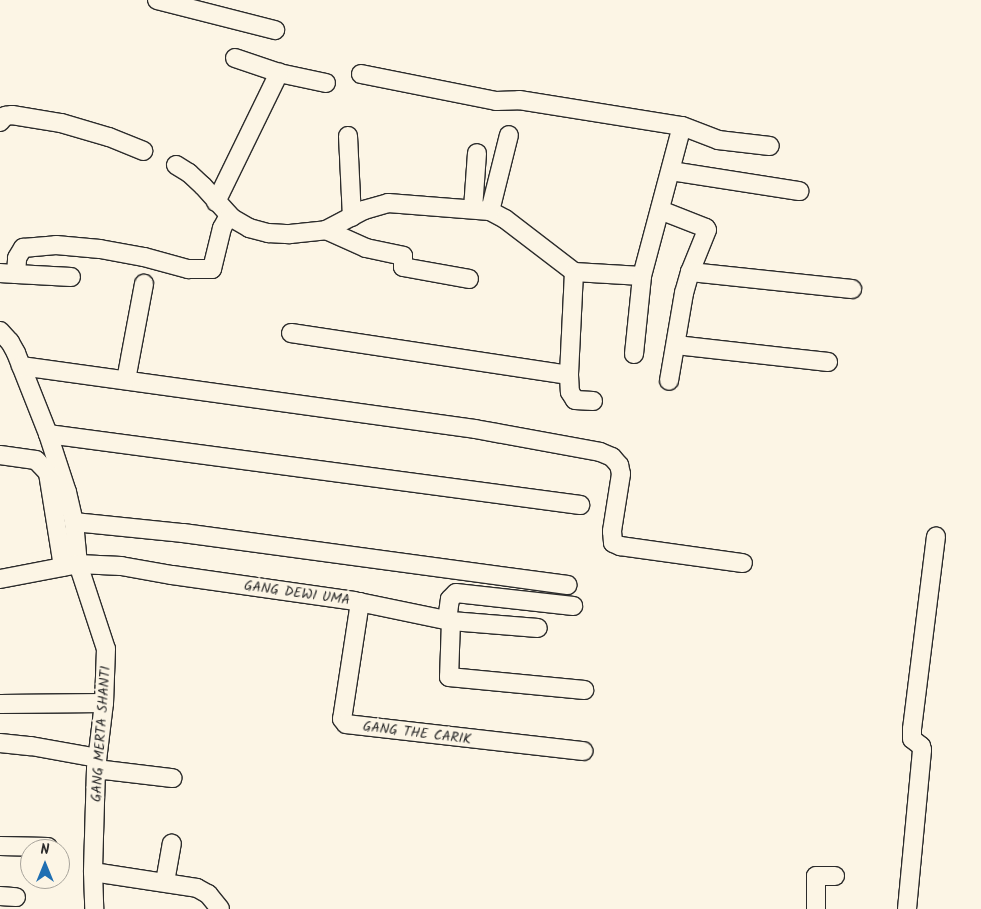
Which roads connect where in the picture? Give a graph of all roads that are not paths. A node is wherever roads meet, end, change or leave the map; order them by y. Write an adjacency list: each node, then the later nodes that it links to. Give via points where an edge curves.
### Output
1 (157, 0): 2 (street)
2 (275, 30)
3 (235, 58): 4 (street)
4 (279, 73): 6 (street); 17 (street)
5 (361, 74): 8 (street, via 496,101 519,100)
6 (326, 83)
7 (0, 122): 12 (street, via 5,116 12,115 61,123)
8 (682, 126): 11 (street, via 718,140); 15 (street)
9 (509, 135): 18 (street)
10 (348, 136): 20 (street)
11 (770, 146)
12 (143, 151)
13 (478, 153): 18 (street)
14 (176, 165): 17 (street, via 189,173)
15 (671, 171): 16 (street); 19 (street)
16 (799, 191)
17 (216, 202): 21 (street)
18 (482, 210): 20 (street, via 388,203); 23 (street, via 505,219)
19 (660, 210): 24 (street, via 707,230); 26 (street)
20 (352, 217): 22 (street)
21 (232, 218): 22 (street, via 248,228 268,233); 25 (street, via 227,219 222,228 212,269 188,269 100,249 56,245 23,248)
22 (326, 230): 28 (street, via 366,248 404,256 404,268)
23 (574, 272): 26 (street); 37 (street)
24 (690, 272): 30 (street); 33 (street)
25 (8, 273): 27 (street)
26 (642, 276): 34 (street)
27 (71, 278)
28 (469, 279)
29 (144, 284): 38 (street)
30 (852, 288)
31 (0, 331): 36 (street, via 10,342)
32 (291, 333): 37 (street)
33 (676, 345): 35 (street); 39 (street)
34 (634, 354)
35 (828, 362)
36 (21, 366): 38 (street); 41 (street)
37 (569, 375): 40 (street, via 573,398)
38 (126, 380): 46 (street, via 475,429 600,452 612,457 621,474 613,543)
39 (670, 382)
40 (593, 401)
41 (48, 434): 43 (street); 44 (street)
42 (0, 455): 47 (street, via 36,460 48,473)
43 (580, 505)
44 (74, 522): 47 (street); 49 (street, via 183,533)
45 (936, 536): 70 (street, via 912,729 912,739 922,750)
46 (743, 563)
47 (70, 566): 48 (street, GANG DEWI UMA); 50 (street, GANG DEWI UMA, via 121,566); 55 (street, GANG MERTA SHANTI, via 106,650)
48 (0, 579)
49 (568, 585)
50 (360, 602): 52 (street, GANG DEWI UMA); 58 (street, GANG THE CARIK, via 342,719 346,724)
51 (574, 606): 52 (street, via 456,593 450,598)
52 (449, 620): 53 (street, GANG DEWI UMA); 54 (street, via 449,677)
53 (538, 628)
54 (584, 690)
55 (97, 703): 56 (street); 59 (street, GANG MERTA SHANTI)
56 (0, 704)
57 (0, 743): 59 (street, via 31,746)
58 (583, 751)
59 (92, 761): 60 (street); 64 (street, GANG MERTA SHANTI)
60 (172, 778)
61 (172, 844): 66 (street)
62 (0, 846): 63 (street)
63 (20, 846)
64 (93, 872): 66 (street); 67 (street, GANG MERTA SHANTI)
65 (836, 876): 69 (street, via 816,876)
66 (165, 882): 68 (street, via 197,888 208,894)
67 (94, 909)
68 (220, 909)
69 (816, 909)
70 (907, 909)

